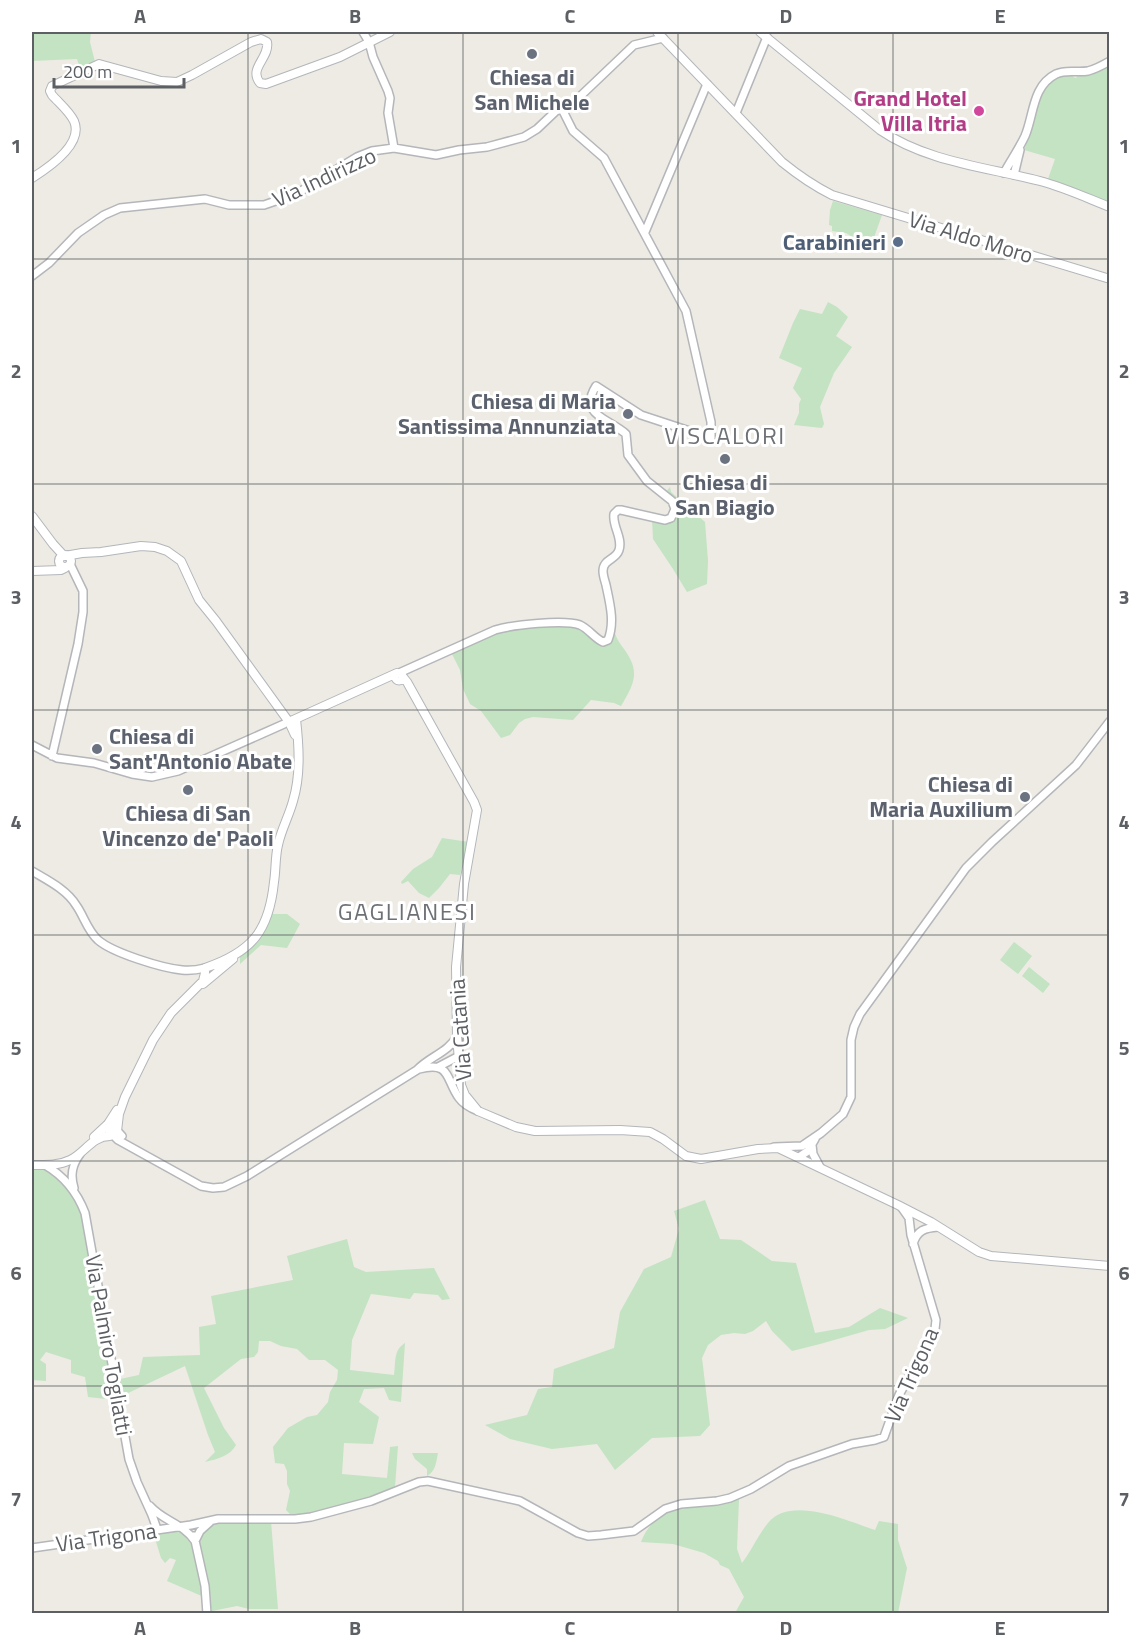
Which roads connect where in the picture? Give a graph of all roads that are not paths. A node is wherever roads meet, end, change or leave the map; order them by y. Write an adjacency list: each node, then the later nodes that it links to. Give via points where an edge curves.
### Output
1 (363, 32): 6 (street)
2 (390, 32): 6 (main road)
3 (760, 32): 5 (main road)
4 (660, 35): 8 (main road, Via Aldo Moro); 9 (street, Via Indirizzo, via 634,45)
5 (767, 37): 10 (street); 13 (main road, via 889,135 951,160)
6 (369, 42): 12 (street, via 390,98 388,113); 15 (main road, via 266,84 258,82 256,76 268,49 267,42 261,39 177,82 99,64 52,86 52,95 72,118 76,132 63,155)
7 (1110, 61): 11 (street, via 1093,69 1061,72 1047,80 1037,94)
8 (707, 84): 10 (main road, Via Aldo Moro); 17 (street)
9 (562, 111): 12 (street, Via Indirizzo, via 531,134 487,147 436,155); 17 (street, via 573,131 604,158)
10 (736, 113): 19 (main road, Via Aldo Moro, via 789,167 832,195)
11 (1021, 145): 13 (street); 14 (street)
12 (394, 148): 18 (street, Via Indirizzo, via 362,154 296,194 264,205 229,205 205,199 120,208 78,233)
13 (1004, 173): 14 (main road)
14 (1014, 175): 16 (main road)
15 (32, 178)
16 (1110, 207)
17 (645, 232): 23 (street, via 686,311 711,422 707,436 641,415 596,386 590,401 592,409 624,432 628,455 675,509 671,518 665,520 615,511 613,522 619,550 605,564 603,572 612,615 610,638 601,642 578,624 503,628 410,668)
18 (32, 276)
19 (1110, 279)
20 (32, 516): 21 (main road)
21 (62, 562): 22 (main road); 25 (main road, via 90,553 149,546 177,558 203,606); 28 (street, via 83,591 84,601)
22 (32, 572)
23 (400, 676): 25 (main road, via 382,680); 35 (main road, Via Catania, via 477,810 464,884 456,967)
24 (1110, 721): 44 (street, via 1076,765 960,876 860,1014 851,1040 851,1097 843,1114)
25 (290, 722): 27 (main road); 27 (main road); 28 (street, via 164,776 132,774)
26 (32, 745): 28 (street)
27 (299, 755): 30 (main road, via 294,798 277,848 266,920)
28 (52, 756)
29 (32, 871): 32 (street, via 71,898 90,930 111,948 172,968)
30 (239, 953): 31 (main road); 33 (main road)
31 (214, 965): 32 (main road); 33 (street)
32 (205, 968): 34 (main road, via 205,978)
33 (207, 982): 34 (main road)
34 (192, 992): 40 (main road, via 159,1029)
35 (458, 1036): 36 (street); 37 (main road, Via Catania)
36 (440, 1055): 37 (street); 39 (street)
37 (458, 1058): 38 (street); 41 (main road, Via Catania, via 461,1085)
38 (438, 1067): 39 (street); 41 (street, via 447,1073 465,1105)
39 (417, 1070): 43 (street, via 230,1185 201,1186)
40 (125, 1097): 42 (main road); 43 (main road)
41 (478, 1111): 45 (main road, Via Catania, via 534,1131 650,1132 686,1156 701,1159)
42 (108, 1124): 43 (street, via 108,1130); 46 (main road)
43 (116, 1134): 46 (main road, via 98,1138)
44 (808, 1145): 45 (street); 47 (street); 51 (street)
45 (771, 1148): 47 (main road, Via Catania)
46 (78, 1155): 48 (main road); 52 (street)
47 (799, 1157): 51 (main road, Via Catania)
48 (59, 1164): 50 (main road); 52 (street, Via Palmiro Togliatti, via 60,1172)
49 (32, 1165): 50 (main road)
50 (45, 1165): 52 (street)
51 (820, 1167): 53 (main road, Via Catania)
52 (69, 1180): 58 (street, Via Palmiro Togliatti, via 88,1223 129,1459)
53 (898, 1204): 54 (main road, Via Catania); 56 (street)
54 (921, 1216): 55 (main road, Via Catania); 56 (street)
55 (938, 1227): 56 (street); 57 (main road, Via Catania, via 991,1256)
56 (914, 1232): 61 (street, Via Trigona, via 913,1244 936,1325 899,1395 884,1437 789,1466 730,1497 665,1509 625,1533 588,1536 520,1501 428,1480 311,1517)
57 (1110, 1266)
58 (143, 1497): 59 (street, Via Palmiro Togliatti); 60 (street)
59 (152, 1515): 64 (street); 65 (street)
60 (164, 1518): 63 (street); 64 (street)
61 (213, 1520): 62 (street, Via Trigona); 66 (street)
62 (191, 1525): 63 (street, Via Trigona); 66 (street)
63 (181, 1527): 64 (street, Via Trigona); 66 (street)
64 (165, 1528): 65 (street, Via Trigona)
65 (157, 1529): 67 (street, Via Trigona)
66 (195, 1541): 68 (street)
67 (32, 1548)
68 (207, 1614)

